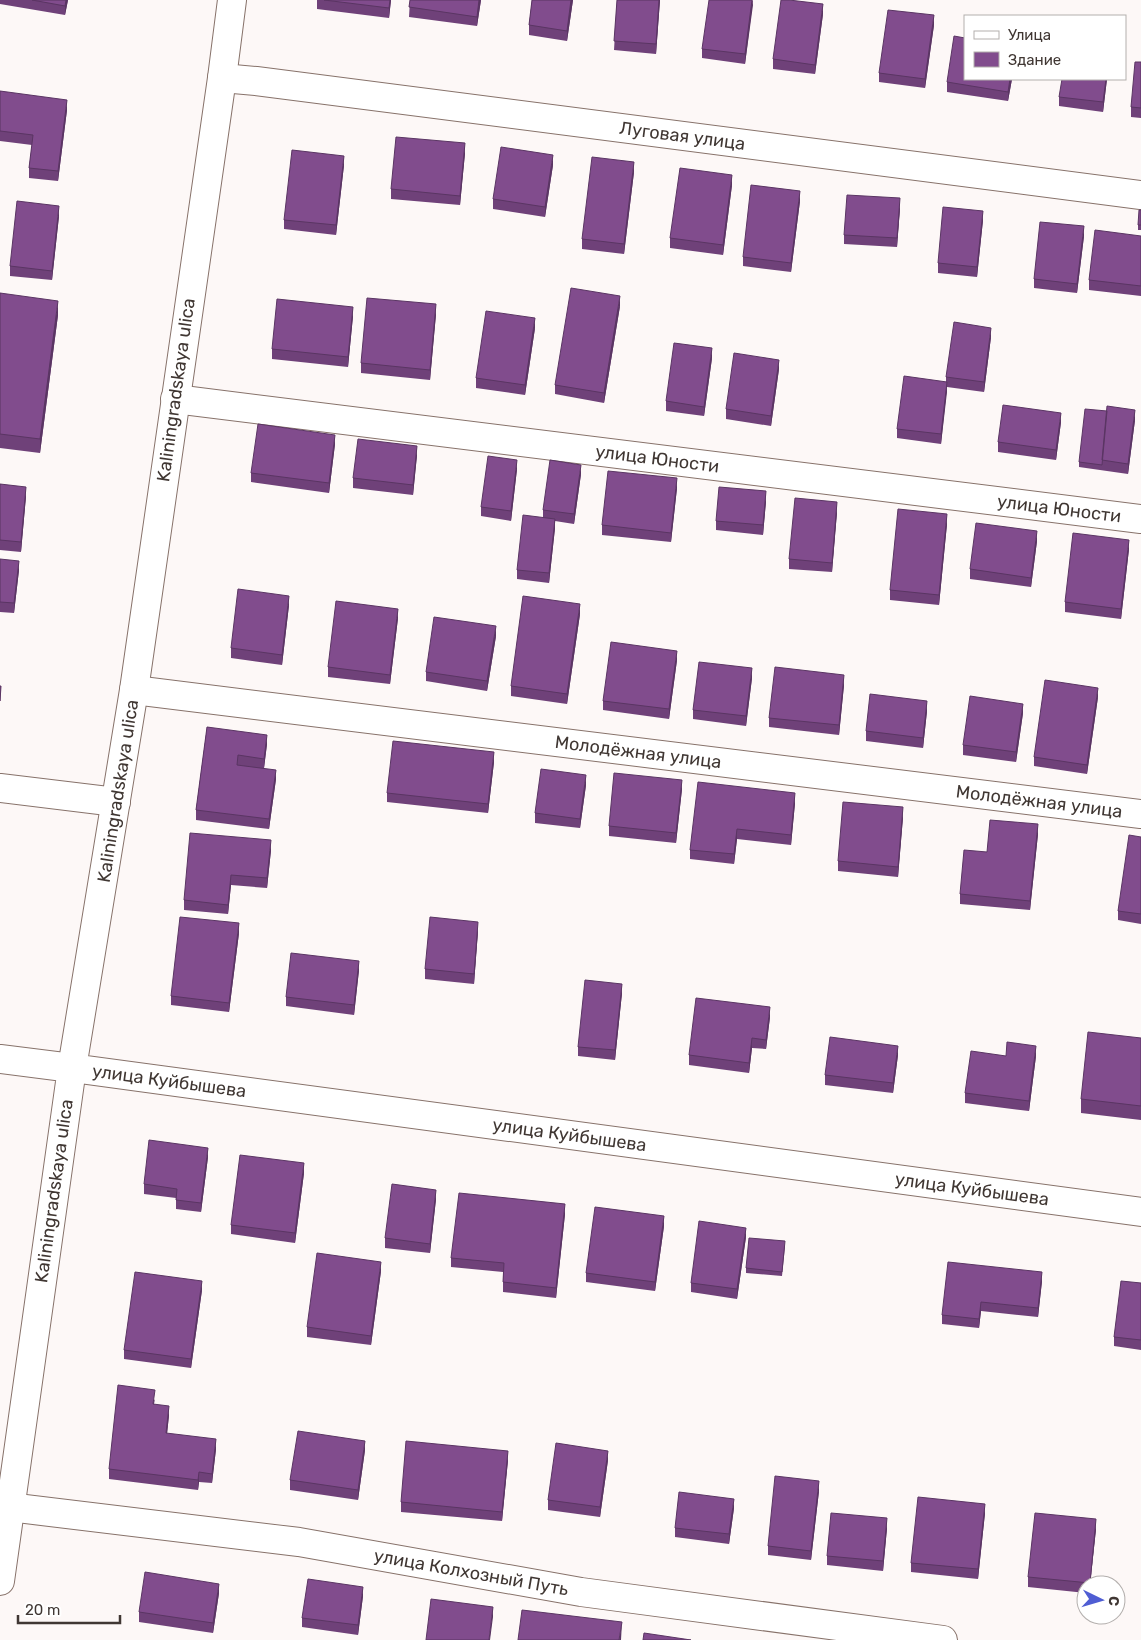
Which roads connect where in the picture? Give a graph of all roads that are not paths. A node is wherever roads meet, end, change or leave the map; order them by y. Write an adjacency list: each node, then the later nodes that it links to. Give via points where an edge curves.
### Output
1 (232, 0): 2 (street, Kaliningradskaya ulica)
2 (222, 78): 3 (street, Луговая улица); 4 (street, Kaliningradskaya ulica)
3 (1141, 196)
4 (175, 399): 5 (street, улица Юности); 6 (street, Kaliningradskaya ulica)
5 (1141, 519)
6 (134, 690): 8 (street, Kaliningradskaya ulica); 9 (street, Молодёжная улица)
7 (0, 788): 8 (street)
8 (116, 802): 11 (street, Kaliningradskaya ulica)
9 (1141, 814)
10 (0, 1058): 11 (street, улица Куйбышева)
11 (72, 1068): 12 (street, улица Куйбышева); 13 (street, Kaliningradskaya ulica)
12 (1141, 1212)
13 (5, 1506): 14 (street, Kaliningradskaya ulica); 15 (street, улица Колхозный Путь, via 299,1542 581,1592)
14 (0, 1581)
15 (943, 1640)

